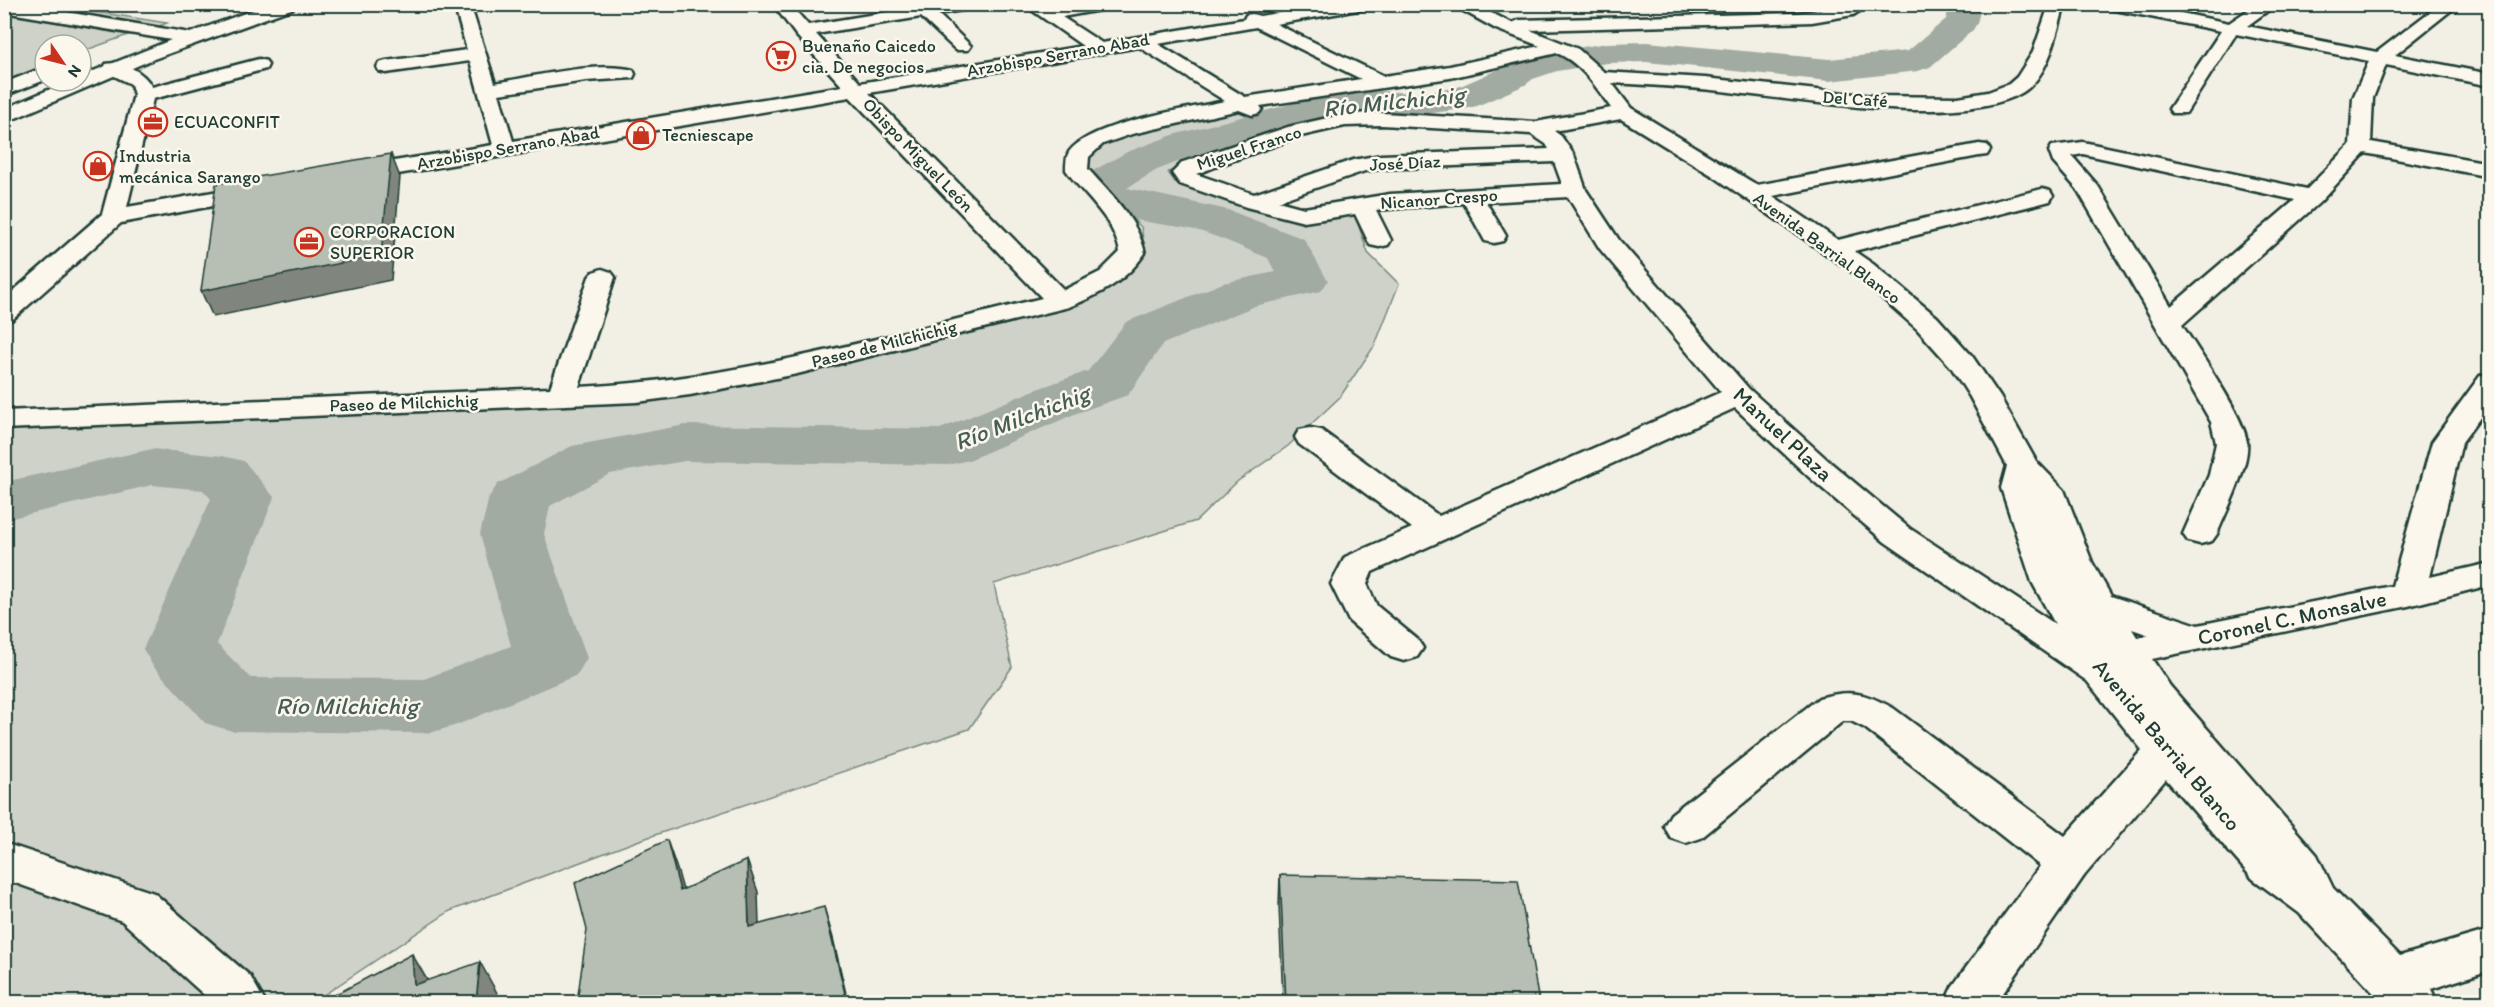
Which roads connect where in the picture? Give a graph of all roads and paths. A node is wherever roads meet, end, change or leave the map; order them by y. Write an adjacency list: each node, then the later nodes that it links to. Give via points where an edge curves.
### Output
1 (66, 4): 26 (street)
2 (239, 4): 23 (street)
3 (288, 4): 23 (street)
4 (462, 4): 35 (street)
5 (781, 4): 28 (street, Obispo Miguel León)
6 (969, 4): 19 (street)
7 (1031, 4): 21 (street)
8 (1106, 4): 21 (street)
9 (1364, 4): 17 (street, Arzobispo Serrano Abad)
10 (1459, 4): 25 (street, Avenida Barrial Blanco)
11 (1761, 4): 22 (street)
12 (1863, 4): 22 (street, via 1833,15)
13 (2053, 4): 40 (street, Del Café, via 2056,8 2036,65 2018,87 1975,102 1879,101)
14 (2110, 4): 27 (street)
15 (2269, 4): 27 (street)
16 (2451, 4): 36 (street)
17 (1339, 6): 24 (street, Arzobispo Serrano Abad)
18 (4, 7): 29 (street)
19 (921, 8): 28 (street); 32 (street)
20 (1239, 10): 24 (street)
21 (1047, 14): 33 (street)
22 (1794, 18): 25 (street)
23 (212, 21): 26 (street)
24 (1256, 21): 30 (street, Arzobispo Serrano Abad); 44 (street)
25 (1502, 25): 34 (street, Avenida Barrial Blanco)
26 (185, 27): 29 (street); 39 (street)
27 (2231, 29): 36 (street); 51 (street)
28 (802, 30): 47 (street, Obispo Miguel León)
29 (152, 32): 31 (street)
30 (1141, 42): 33 (street, Arzobispo Serrano Abad); 50 (street)
31 (121, 44)
32 (963, 46)
33 (1099, 49): 47 (street, Arzobispo Serrano Abad)
34 (1567, 50): 40 (street, Avenida Barrial Blanco); 44 (street, Paseo de Milchichig)
35 (477, 54): 38 (street); 46 (street)
36 (2379, 59): 43 (street); 56 (street, via 2363,98)
37 (259, 65): 49 (street)
38 (386, 67)
39 (113, 68): 49 (street, via 135,77 143,87); 53 (street)
40 (1595, 73): 52 (street, Avenida Barrial Blanco)
41 (626, 74): 46 (street, via 586,75)
42 (33, 78): 45 (street)
43 (2490, 80)
44 (1379, 81): 50 (street, Paseo de Milchichig)
45 (4, 90)
46 (487, 90): 57 (street)
47 (855, 90): 57 (street, Arzobispo Serrano Abad); 76 (street, Obispo Miguel León)
48 (225, 93): 49 (street)
49 (144, 99): 71 (street)
50 (1248, 106): 55 (street); 76 (street, Paseo de Milchichig, via 1126,129 1096,140 1078,155 1077,170 1126,227 1133,253 1121,270 1099,285)
51 (2178, 109)
52 (1624, 112): 54 (street, Miguel Franco); 64 (street, Avenida Barrial Blanco)
53 (4, 117)
54 (1536, 128): 55 (street, Miguel Franco, via 1363,119); 59 (street, Manuel Plaza, via 1554,140)
55 (1290, 129): 68 (street, Miguel Franco, via 1183,173 1188,179)
56 (2360, 146): 60 (street); 67 (street)
57 (505, 148): 61 (street, Arzobispo Serrano Abad)
58 (1979, 150): 64 (street)
59 (1563, 155): 63 (street, Manuel Plaza); 68 (street, José Díaz, via 1361,165)
60 (2490, 170)
61 (332, 178)
62 (274, 189): 71 (street)
63 (1575, 190): 65 (street, Nicanor Crespo); 80 (street, Manuel Plaza, via 1609,244)
64 (1752, 193): 74 (street, Avenida Barrial Blanco)
65 (1471, 196): 69 (street, Nicanor Crespo); 72 (street)
66 (2042, 196): 74 (street)
67 (2312, 198): 78 (street); 78 (street, via 2083,148 2060,151 2087,186)
68 (1254, 202): 70 (street, Miguel Franco)
69 (1362, 205): 70 (street, Nicanor Crespo); 73 (street)
70 (1304, 215)
71 (113, 217): 77 (street)
72 (1494, 236)
73 (1378, 240)
74 (1832, 249): 84 (street, Avenida Barrial Blanco, via 1864,270 1927,323 1962,362)
75 (602, 277): 81 (street)
76 (1060, 301): 81 (street, Paseo de Milchichig, via 723,381 637,393)
77 (4, 314)
78 (2167, 324): 86 (street, via 2226,422 2232,443 2225,475)
79 (2490, 382): 88 (street, via 2447,442)
80 (1739, 395): 85 (street); 92 (street, Manuel Plaza, via 1897,535)
81 (561, 397): 82 (street, Paseo de Milchichig)
82 (4, 420)
83 (1310, 437): 85 (street)
84 (2023, 466): 89 (street, Avenida Barrial Blanco, via 2048,490 2075,561); 92 (street, Avenida Barrial Blanco, via 2017,488 2050,582)
85 (1436, 529): 91 (street, via 1357,566 1349,584 1362,613)
86 (2200, 534)
87 (2490, 574): 88 (street, Coronel C. Monsalve)
88 (2408, 594): 90 (street, Coronel C. Monsalve)
89 (2097, 604): 90 (street); 92 (street, Avenida Barrial Blanco)
90 (2197, 638): 92 (street, Coronel C. Monsalve)
91 (1404, 648)
92 (2114, 662): 93 (street, Avenida Barrial Blanco); 97 (street, Avenida Barrial Blanco, via 2156,696 2301,868)
93 (2166, 751): 96 (street); 97 (street, Avenida Barrial Blanco, via 2269,866)
94 (1686, 826): 96 (street, via 1833,708 1857,706 1879,718)
95 (4, 861): 100 (street, via 138,907)
96 (2068, 863): 101 (street)
97 (2315, 900): 99 (street, Avenida Barrial Blanco)
98 (2490, 950): 99 (street)
99 (2402, 991)
100 (241, 1002)
101 (1969, 1002)

